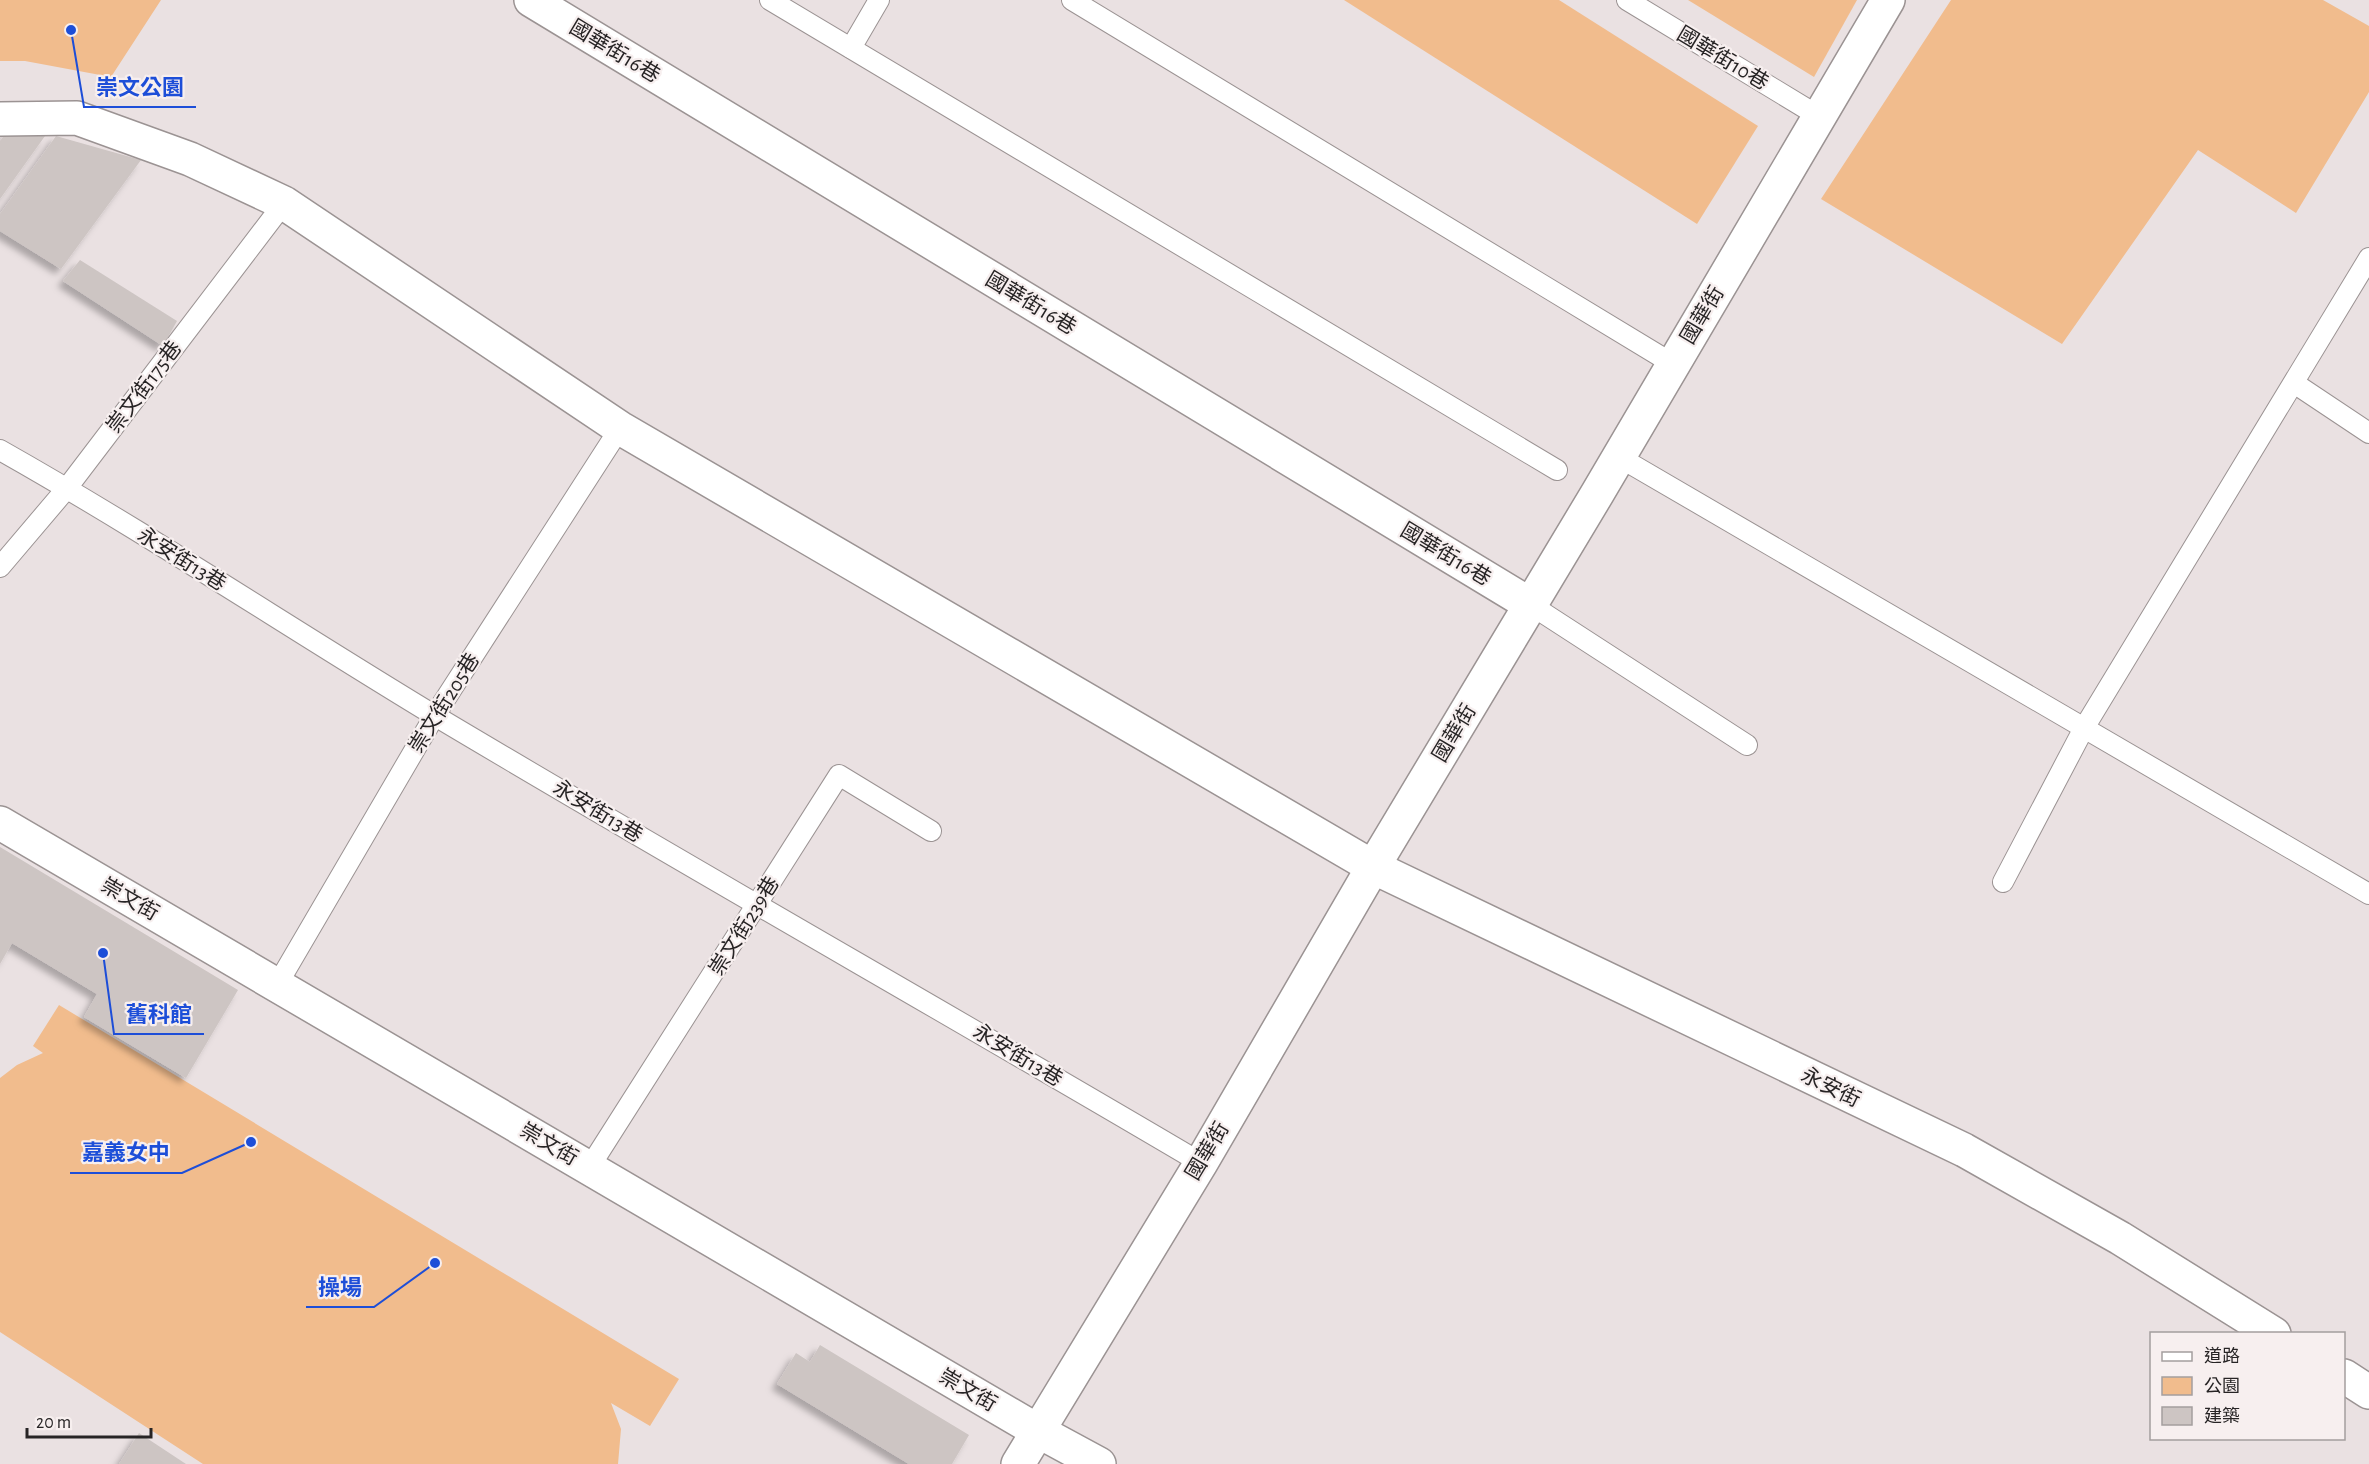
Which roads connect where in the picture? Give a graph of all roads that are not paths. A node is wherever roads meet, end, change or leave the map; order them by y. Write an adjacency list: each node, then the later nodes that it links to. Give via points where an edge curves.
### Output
1 (531, 0): 21 (street, 國華街16巷)
2 (770, 0): 7 (lane)
3 (879, 0): 7 (lane)
4 (1072, 0): 12 (lane)
5 (1627, 0): 8 (lane, 國華街10巷)
6 (1888, 0): 8 (street, 國華街)
7 (851, 48): 18 (lane)
8 (1820, 117): 12 (street, 國華街)
9 (0, 119): 10 (street, 永安街, via 77,117 190,159)
10 (284, 203): 14 (street, 永安街); 19 (lane, 崇文街175巷)
11 (2369, 258): 13 (lane)
12 (1673, 364): 17 (street, 國華街)
13 (2294, 383): 15 (lane); 23 (lane)
14 (620, 428): 22 (lane, 崇文街205巷); 27 (street, 永安街)
15 (2369, 433)
16 (0, 450): 19 (lane, 永安街13巷)
17 (1619, 457): 21 (street, 國華街); 23 (lane)
18 (1557, 470)
19 (67, 488): 20 (lane, 崇文街175巷); 22 (lane, 永安街13巷)
20 (0, 567)
21 (1531, 605): 24 (lane); 27 (street, 國華街)
22 (435, 715): 30 (lane, 永安街13巷); 31 (lane, 崇文街205巷)
23 (2084, 728): 28 (lane); 29 (lane)
24 (1747, 745)
25 (0, 823): 31 (street, 崇文街)
26 (931, 831): 30 (lane, 崇文街239巷, via 839,775)
27 (1373, 867): 32 (street, 國華街); 34 (street, 永安街, via 1964,1150 2120,1238)
28 (2003, 882)
29 (2369, 894)
30 (757, 906): 32 (lane, 永安街13巷); 33 (lane, 崇文街239巷)
31 (277, 985): 33 (street, 崇文街)
32 (1201, 1162): 37 (street, 國華街)
33 (589, 1168): 37 (street, 崇文街)
34 (2271, 1332)
35 (2345, 1377): 36 (street)
36 (2369, 1392)
37 (1038, 1431): 38 (street, 國華街); 39 (street, 崇文街)
38 (1018, 1464)
39 (1099, 1464)

